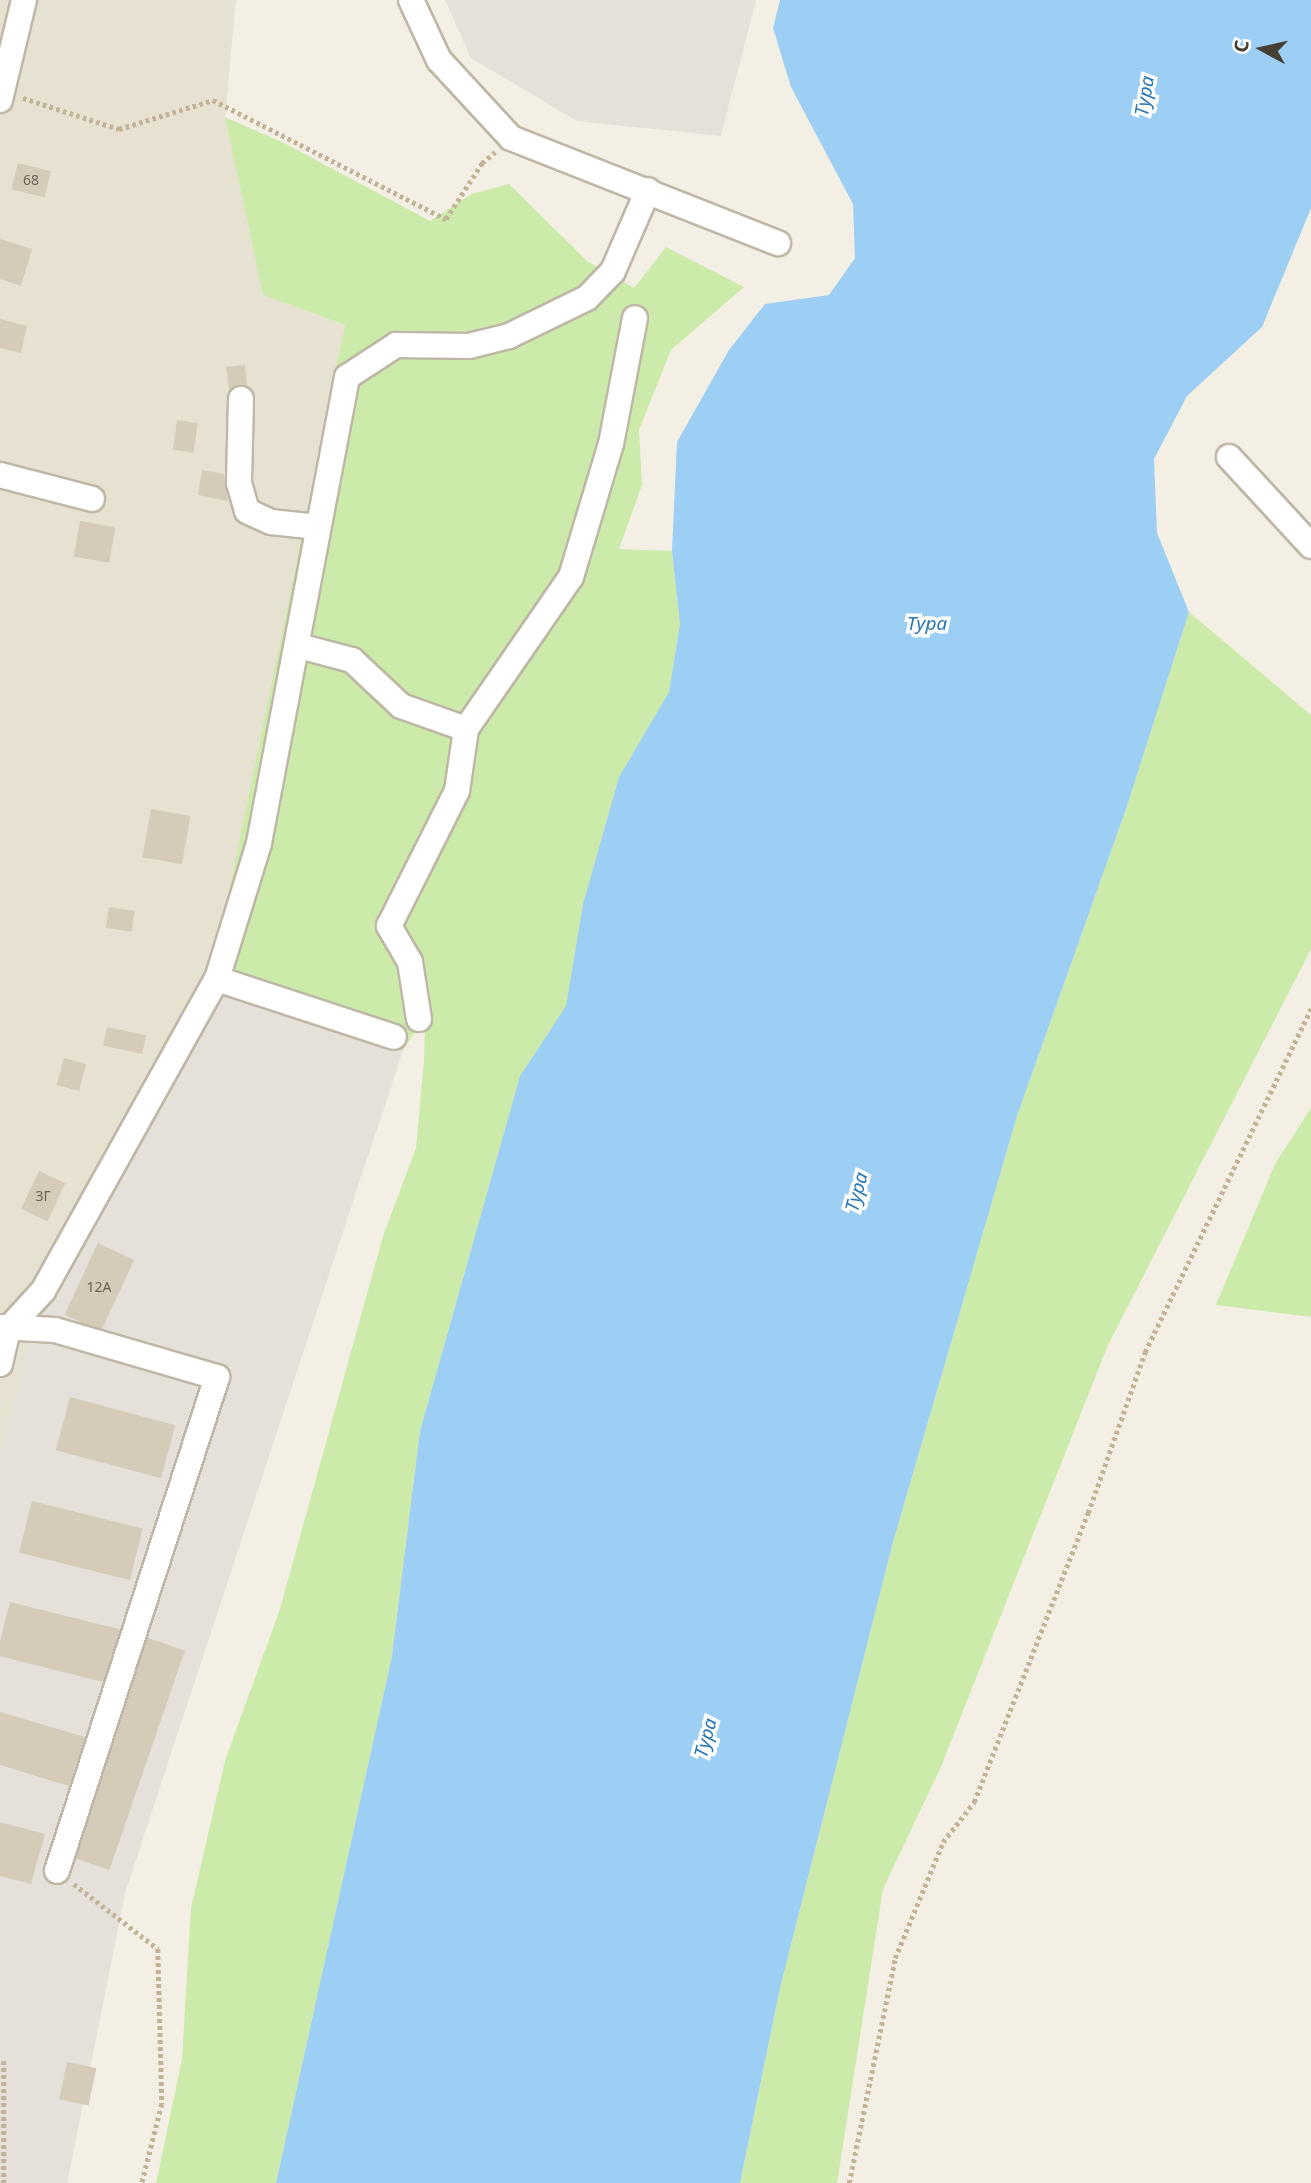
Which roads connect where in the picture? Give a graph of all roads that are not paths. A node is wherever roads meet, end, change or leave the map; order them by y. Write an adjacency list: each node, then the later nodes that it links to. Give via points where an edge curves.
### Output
1 (24, 0): 3 (street)
2 (411, 0): 4 (street, via 439,60 511,138)
3 (1, 96)
4 (648, 190): 5 (street); 11 (street, via 613,271 587,298 509,336 470,346 396,345 347,377)
5 (778, 243)
6 (635, 318): 14 (street, via 611,444 571,577)
7 (241, 399): 11 (street, via 239,483 247,511 271,522)
8 (1229, 457): 12 (street)
9 (0, 475): 10 (street)
10 (92, 499)
11 (318, 527): 13 (street)
12 (1311, 546)
13 (299, 646): 14 (street, via 352,660 401,706); 15 (street, via 259,843)
14 (466, 729): 16 (street, via 457,791 389,926 410,962)
15 (217, 979): 17 (street); 18 (street, via 43,1291)
16 (419, 1019)
17 (394, 1037)
18 (4, 1328): 19 (street); 20 (street, via 55,1330 217,1377)
19 (0, 1364)
20 (57, 1871)

